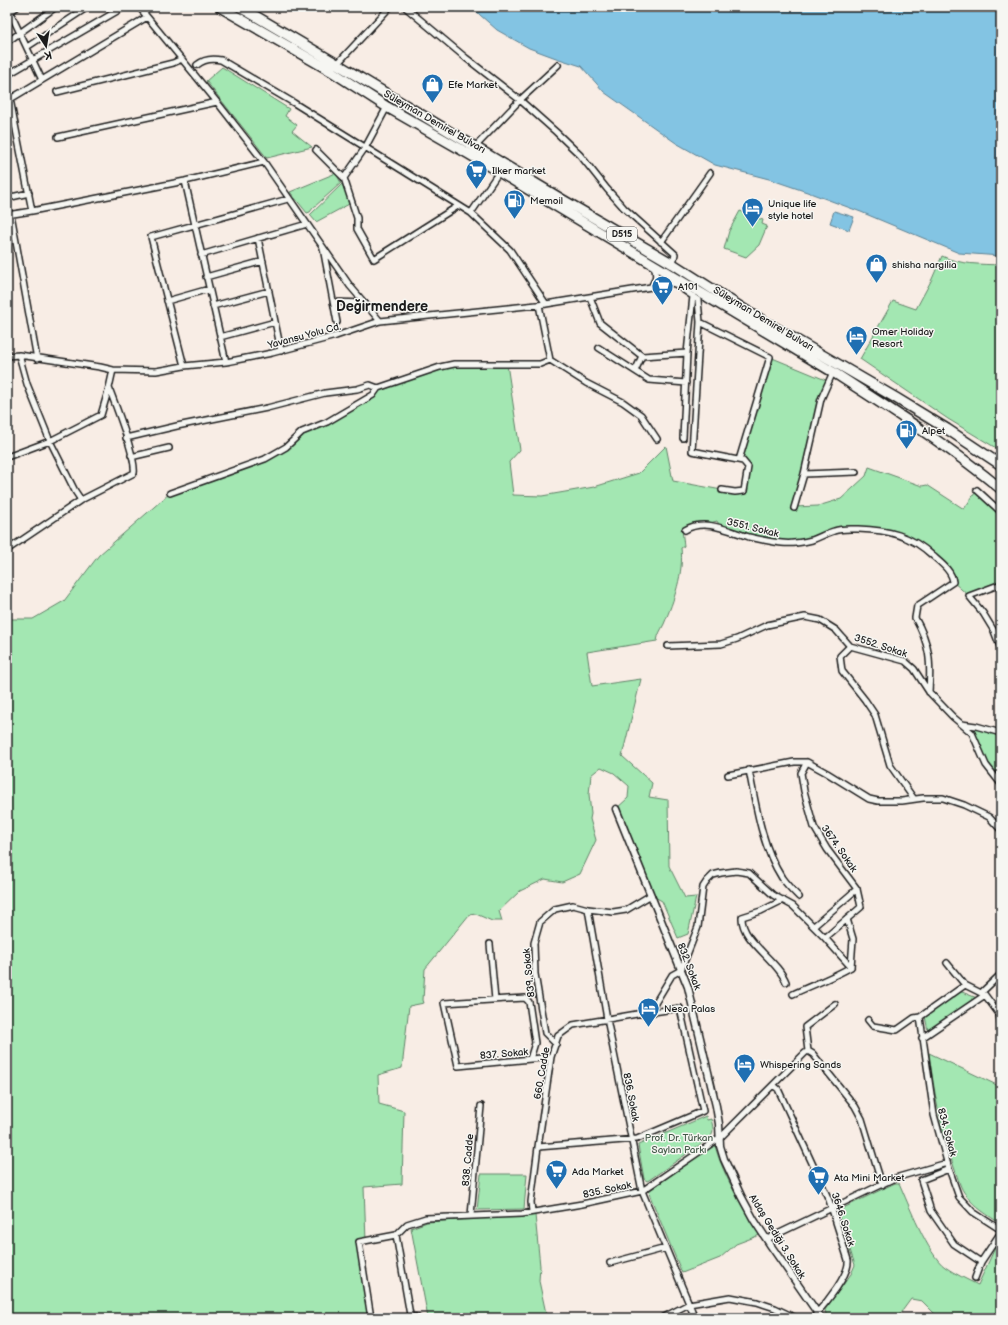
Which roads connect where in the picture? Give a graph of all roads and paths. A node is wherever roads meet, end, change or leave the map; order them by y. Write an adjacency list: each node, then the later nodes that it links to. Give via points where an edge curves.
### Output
1 (17, 7): 10 (street)
2 (56, 7): 12 (street)
3 (88, 7): 14 (street)
4 (124, 7): 16 (street)
5 (139, 7): 11 (street)
6 (220, 7): 26 (highway, Süleyman Demirel Bulvarı / D515, via 331,71)
7 (240, 7): 17 (highway, Süleyman Demirel Bulvarı / D515)
8 (390, 7): 17 (street)
9 (405, 7): 24 (street)
10 (9, 13): 12 (street)
11 (148, 17): 15 (street); 21 (street)
12 (20, 32): 13 (street); 14 (street)
13 (7, 42)
14 (27, 47): 16 (street)
15 (182, 59): 22 (street); 25 (street)
16 (33, 60): 20 (street); 21 (street)
17 (337, 64): 28 (highway, Süleyman Demirel Bulvarı / D515)
18 (197, 65): 29 (street, via 213,58 221,60)
19 (558, 65): 24 (street)
20 (7, 75)
21 (42, 80): 23 (street)
22 (57, 92)
23 (8, 100): 36 (street)
24 (520, 100): 28 (street); 46 (street, via 580,155 607,190)
25 (217, 102): 27 (street); 31 (street)
26 (387, 107): 29 (street); 32 (highway, Süleyman Demirel Bulvarı / D515)
27 (58, 137)
28 (476, 147): 50 (highway, Süleyman Demirel Bulvarı / D515)
29 (365, 148): 34 (street); 39 (street)
30 (316, 150): 34 (street)
31 (264, 162): 35 (street); 38 (street)
32 (499, 172): 42 (street); 51 (highway, Süleyman Demirel Bulvarı / D515)
33 (710, 173): 46 (street)
34 (344, 178): 39 (street, via 357,218 357,229 374,260)
35 (185, 181): 40 (street); 44 (street)
36 (29, 193): 37 (street); 40 (street)
37 (7, 198)
38 (288, 199): 43 (street); 44 (street)
39 (458, 206): 42 (street)
40 (32, 211): 41 (street)
41 (9, 214): 77 (street)
42 (471, 214): 63 (street, via 510,250)
43 (307, 224): 45 (street); 47 (street)
44 (196, 225): 48 (street); 60 (street, via 151,237)
45 (258, 238): 48 (street); 49 (street)
46 (661, 242): 50 (street, via 675,254)
47 (322, 246): 61 (street); 62 (street)
48 (202, 255): 52 (street)
49 (263, 261): 52 (street); 57 (street)
50 (673, 264): 95 (highway, Süleyman Demirel Bulvarı / D515, via 750,313 947,429)
51 (654, 265): 53 (highway, Süleyman Demirel Bulvarı / D515); 55 (street, via 657,273)
52 (206, 276): 56 (street)
53 (680, 280): 54 (street, Yavansu Yolu Cd.); 83 (highway, Süleyman Demirel Bulvarı / D515)
54 (669, 283): 55 (street, Yavansu Yolu Cd.); 58 (street)
55 (651, 287): 59 (street, Yavansu Yolu Cd.)
56 (210, 289): 60 (street); 65 (street)
57 (269, 291): 65 (street); 67 (street)
58 (693, 296): 69 (street, via 698,300); 73 (street)
59 (590, 297): 63 (street, Yavansu Yolu Cd.); 76 (street, via 600,323)
60 (167, 301): 80 (street)
61 (333, 302): 62 (street); 68 (street)
62 (365, 303): 66 (street)
63 (546, 304): 64 (street, Yavansu Yolu Cd.)
64 (539, 305): 66 (street, Yavansu Yolu Cd.); 78 (street)
65 (213, 306): 70 (street)
66 (380, 321): 72 (street, Yavansu Yolu Cd.)
67 (275, 322): 70 (street); 72 (street)
68 (337, 322)
69 (700, 322): 94 (street, via 692,451); 94 (street, via 770,357)
70 (220, 337): 79 (street)
71 (599, 348): 82 (street)
72 (281, 351): 79 (street, Yavansu Yolu Cd.)
73 (687, 353): 76 (street); 84 (street)
74 (7, 356): 75 (street, Yavansu Yolu Cd.)
75 (19, 356): 77 (street, Yavansu Yolu Cd.); 90 (street, via 27,384)
76 (642, 356): 82 (street)
77 (37, 359): 81 (street, Yavansu Yolu Cd.)
78 (550, 360): 86 (street, via 540,364 454,364); 89 (street, via 641,415)
79 (226, 362): 80 (street, Yavansu Yolu Cd.)
80 (184, 366): 81 (street, Yavansu Yolu Cd., via 156,371)
81 (113, 370): 85 (street)
82 (635, 371): 84 (street, via 649,380)
83 (833, 372): 97 (street, via 821,398); 98 (highway, Süleyman Demirel Bulvarı / D515, via 940,442)
84 (686, 383): 88 (street)
85 (110, 388): 87 (street); 90 (street, via 101,415)
86 (378, 388): 87 (street, via 370,385 325,393); 101 (street, via 373,395 327,422 302,432 286,447 265,459)
87 (126, 438): 92 (street)
88 (683, 438)
89 (657, 439)
90 (50, 441): 93 (street); 102 (street)
91 (169, 448): 92 (street)
92 (131, 455): 102 (street, via 134,472)
93 (7, 457)
94 (739, 460): 99 (street, via 748,467 744,490)
95 (1001, 465)
96 (856, 472): 97 (street)
97 (804, 474): 103 (street)
98 (1001, 489)
99 (722, 490)
100 (977, 490): 104 (street)
101 (170, 493)
102 (81, 500): 106 (street)
103 (794, 508)
104 (1001, 512)
105 (685, 530): 111 (street, 3551. Sokak, via 705,525 783,543 811,540 836,530 852,529 878,530 913,540 944,566 952,576 953,582 917,606 915,618 928,647)
106 (7, 550)
107 (1001, 584): 110 (street, via 969,596 994,631)
108 (668, 646): 109 (street, 3552. Sokak, via 721,644 767,625 804,617 820,620 836,630)
109 (850, 646): 111 (street, 3552. Sokak, via 905,660); 118 (street, via 840,656 842,671 875,715 890,765)
110 (1001, 650)
111 (929, 692): 112 (street, 3552. Sokak)
112 (960, 723): 113 (street); 117 (street, 3552. Sokak, via 972,733 986,765)
113 (1001, 734)
114 (807, 762): 115 (street); 118 (street, via 869,798 902,801); 121 (street, 3674. Sokak, via 801,773 814,827)
115 (749, 770): 116 (street); 123 (street, via 770,853 783,879)
116 (728, 775)
117 (1001, 784)
118 (914, 799): 120 (street, via 943,798 964,805 989,817)
119 (616, 809): 122 (street, 832. Sokak)
120 (1001, 830)
121 (857, 889): 126 (street, via 861,907); 127 (street)
122 (651, 895): 125 (street, 839. Sokak, via 626,910 613,912); 132 (street, 832. Sokak)
123 (799, 897)
124 (783, 900): 127 (street); 132 (street, via 773,895 749,873 728,871 713,875 703,887 698,927); 134 (street, via 742,917 742,923 746,934 777,966)
125 (588, 909): 142 (street, 836. Sokak); 146 (street, 839. Sokak, via 573,905 555,909 540,922 534,943 535,974 545,1033)
126 (847, 919): 128 (street); 131 (street, via 853,939)
127 (814, 926): 128 (street)
128 (825, 938): 131 (street)
129 (490, 944): 138 (street)
130 (947, 963): 135 (street)
131 (851, 967): 136 (street)
132 (681, 970): 140 (street, 660. Cadde, via 672,975 654,1005); 152 (street, 832. Sokak, via 693,1004)
133 (1001, 974): 137 (street)
134 (786, 982)
135 (965, 985): 137 (street); 141 (street)
136 (793, 994)
137 (984, 994): 144 (street, via 999,1014); 145 (street)
138 (495, 1000): 149 (street, via 525,998 529,1002 535,1043); 149 (street, 837. Sokak, via 444,1003 458,1066)
139 (835, 1004): 147 (street, via 805,1026)
140 (637, 1014): 142 (street, 660. Cadde); 153 (street, via 680,1008 703,1111)
141 (920, 1017): 143 (street, via 914,1018 897,1030 873,1026); 145 (street, 834. Sokak)
142 (607, 1019): 146 (street, 660. Cadde, via 573,1025 558,1036); 153 (street, 836. Sokak)
143 (868, 1020)
144 (1001, 1027)
145 (922, 1038): 157 (street, 834. Sokak, via 934,1115)
146 (556, 1044): 148 (street, 660. Cadde)
147 (808, 1051): 150 (street, 835. Sokak); 159 (street, via 855,1106 862,1119)
148 (551, 1057): 149 (street, 837. Sokak); 156 (street, 660. Cadde)
149 (530, 1059)
150 (773, 1085): 152 (street, 835. Sokak); 161 (street, 3646. Sokak, via 778,1089)
151 (481, 1106): 163 (street, 838. Cadde)
152 (721, 1137): 154 (street, 835. Sokak); 155 (street, Aldaş Gediği 3. Sokak)
153 (631, 1140): 156 (street); 160 (street, 836. Sokak)
154 (710, 1144): 155 (street, via 716,1143); 160 (street, 835. Sokak)
155 (720, 1146): 166 (street, Aldaş Gediği 3. Sokak, via 741,1196)
156 (538, 1147): 162 (street, 660. Cadde)
157 (947, 1162): 158 (street, 834. Sokak); 159 (street, via 895,1178)
158 (949, 1169): 164 (street, 834. Sokak, via 959,1197 973,1212); 168 (street, via 921,1180 931,1211 954,1244)
159 (882, 1185): 161 (street)
160 (642, 1191): 162 (street, 835. Sokak); 167 (street, 836. Sokak)
161 (832, 1208): 166 (street); 172 (street, 3646. Sokak, via 848,1264 845,1274)
162 (532, 1212): 163 (street, 835. Sokak)
163 (471, 1215): 165 (street, 835. Sokak, via 426,1218 407,1224)
164 (1001, 1231): 168 (street)
165 (396, 1235): 173 (street, via 359,1242); 174 (street, via 410,1315)
166 (767, 1239): 172 (street, Aldaş Gediği 3. Sokak)
167 (666, 1248): 169 (street); 171 (street, 836. Sokak)
168 (981, 1262): 170 (street)
169 (610, 1263)
170 (975, 1278)
171 (689, 1304): 175 (street); 176 (street, 836. Sokak); 177 (street, via 730,1297 757,1302)
172 (819, 1316)
173 (371, 1318)
174 (418, 1318)
175 (662, 1318)
176 (695, 1318)
177 (796, 1318)

